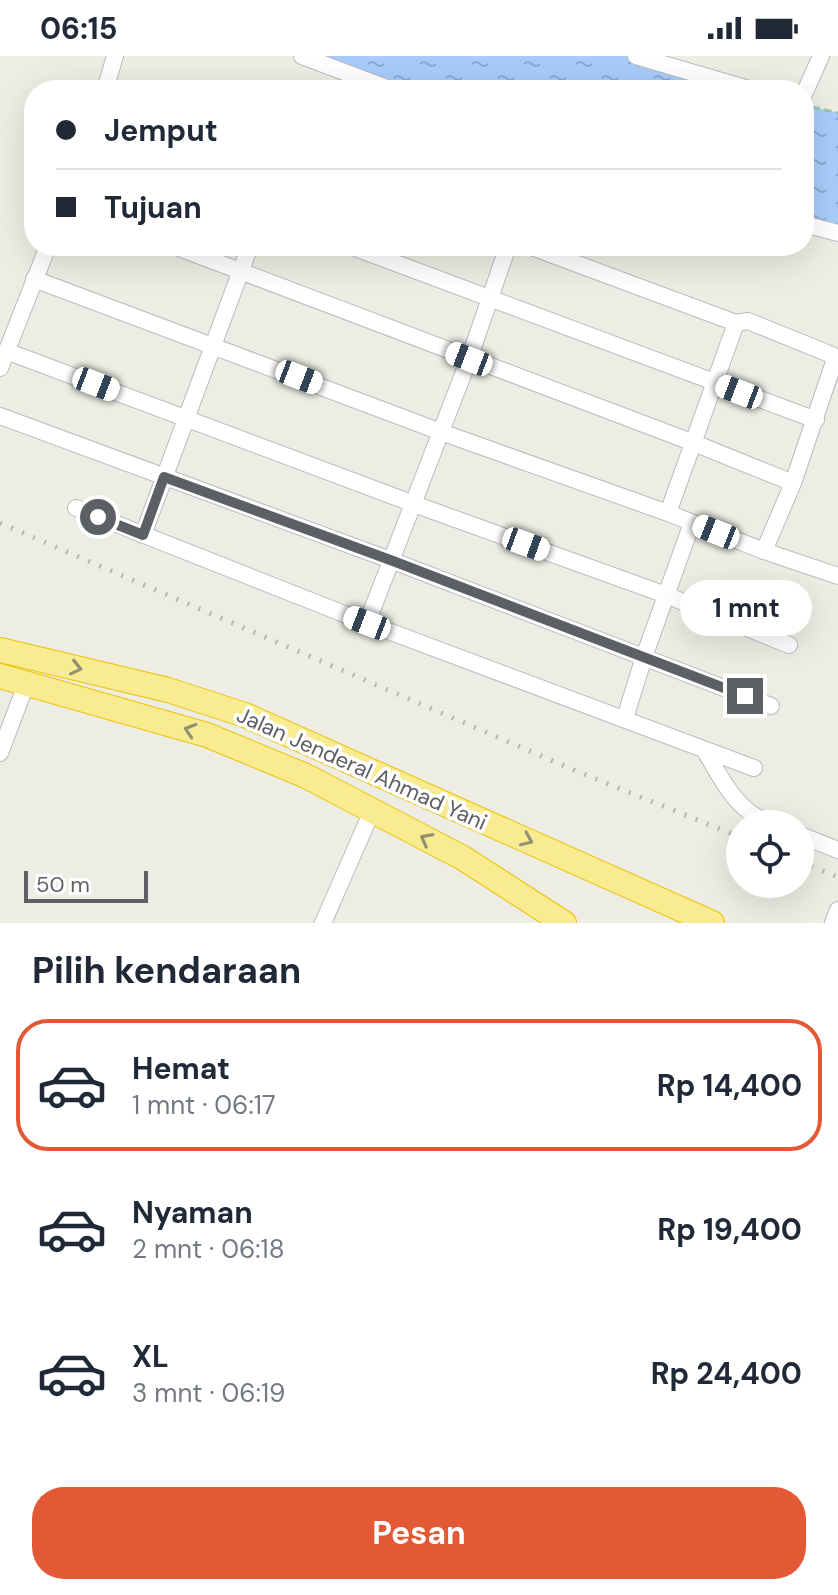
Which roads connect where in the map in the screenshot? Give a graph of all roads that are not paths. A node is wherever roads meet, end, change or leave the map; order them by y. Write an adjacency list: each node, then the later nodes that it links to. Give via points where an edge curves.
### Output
1 (115, 56): 5 (street)
2 (302, 56): 6 (street)
3 (636, 56): 7 (street)
4 (821, 56): 8 (street)
5 (110, 80)
6 (366, 80)
7 (718, 80)
8 (810, 80)
9 (814, 227): 10 (street)
10 (838, 233)
11 (44, 256): 18 (street)
12 (200, 256): 17 (street)
13 (247, 256): 17 (street)
14 (377, 256): 19 (street)
15 (505, 256): 19 (street)
16 (556, 256): 20 (street)
17 (241, 272): 21 (street); 23 (street)
18 (34, 279): 21 (street); 22 (street)
19 (490, 298): 23 (street); 25 (street)
20 (736, 323): 25 (street); 28 (street, via 748,321 832,355 835,363)
21 (214, 345): 27 (street); 29 (street)
22 (6, 351): 24 (street); 27 (street)
23 (469, 359): 29 (street); 30 (street)
24 (0, 368)
25 (713, 382): 28 (street); 30 (street)
26 (0, 416): 31 (street)
27 (186, 417): 31 (street); 33 (street)
28 (816, 420): 32 (street)
29 (441, 432): 33 (street); 35 (street)
30 (694, 443): 32 (street); 35 (street)
31 (164, 477): 37 (street); 39 (street)
32 (793, 483): 38 (street)
33 (414, 504): 39 (street); 41 (street)
34 (76, 508): 37 (street)
35 (668, 513): 36 (street)
36 (692, 523): 38 (street); 41 (street)
37 (143, 535): 42 (street)
38 (764, 551): 40 (street)
39 (393, 561): 42 (street); 45 (street)
40 (838, 576)
41 (666, 595): 43 (street); 45 (street)
42 (367, 623): 49 (street)
43 (789, 645)
44 (0, 650): 60 (highway, Jalan Jenderal Ahmad Yani, one-way to 60, via 168,690 245,715)
45 (644, 657): 48 (street); 49 (street)
46 (0, 676): 47 (highway, Jalan Jenderal Ahmad Yani)
47 (27, 682): 51 (street); 54 (highway, Jalan Jenderal Ahmad Yani, one-way to 47, via 306,776 207,735)
48 (771, 706)
49 (625, 718): 50 (street)
50 (705, 751): 52 (street); 53 (street)
51 (0, 753)
52 (754, 768)
53 (747, 810)
54 (372, 811): 58 (street); 59 (highway, Jalan Jenderal Ahmad Yani, one-way to 54, via 463,858)
55 (814, 841): 56 (street)
56 (838, 850)
57 (838, 910): 61 (street)
58 (323, 923)
59 (564, 923)
60 (712, 923)
61 (833, 923)

